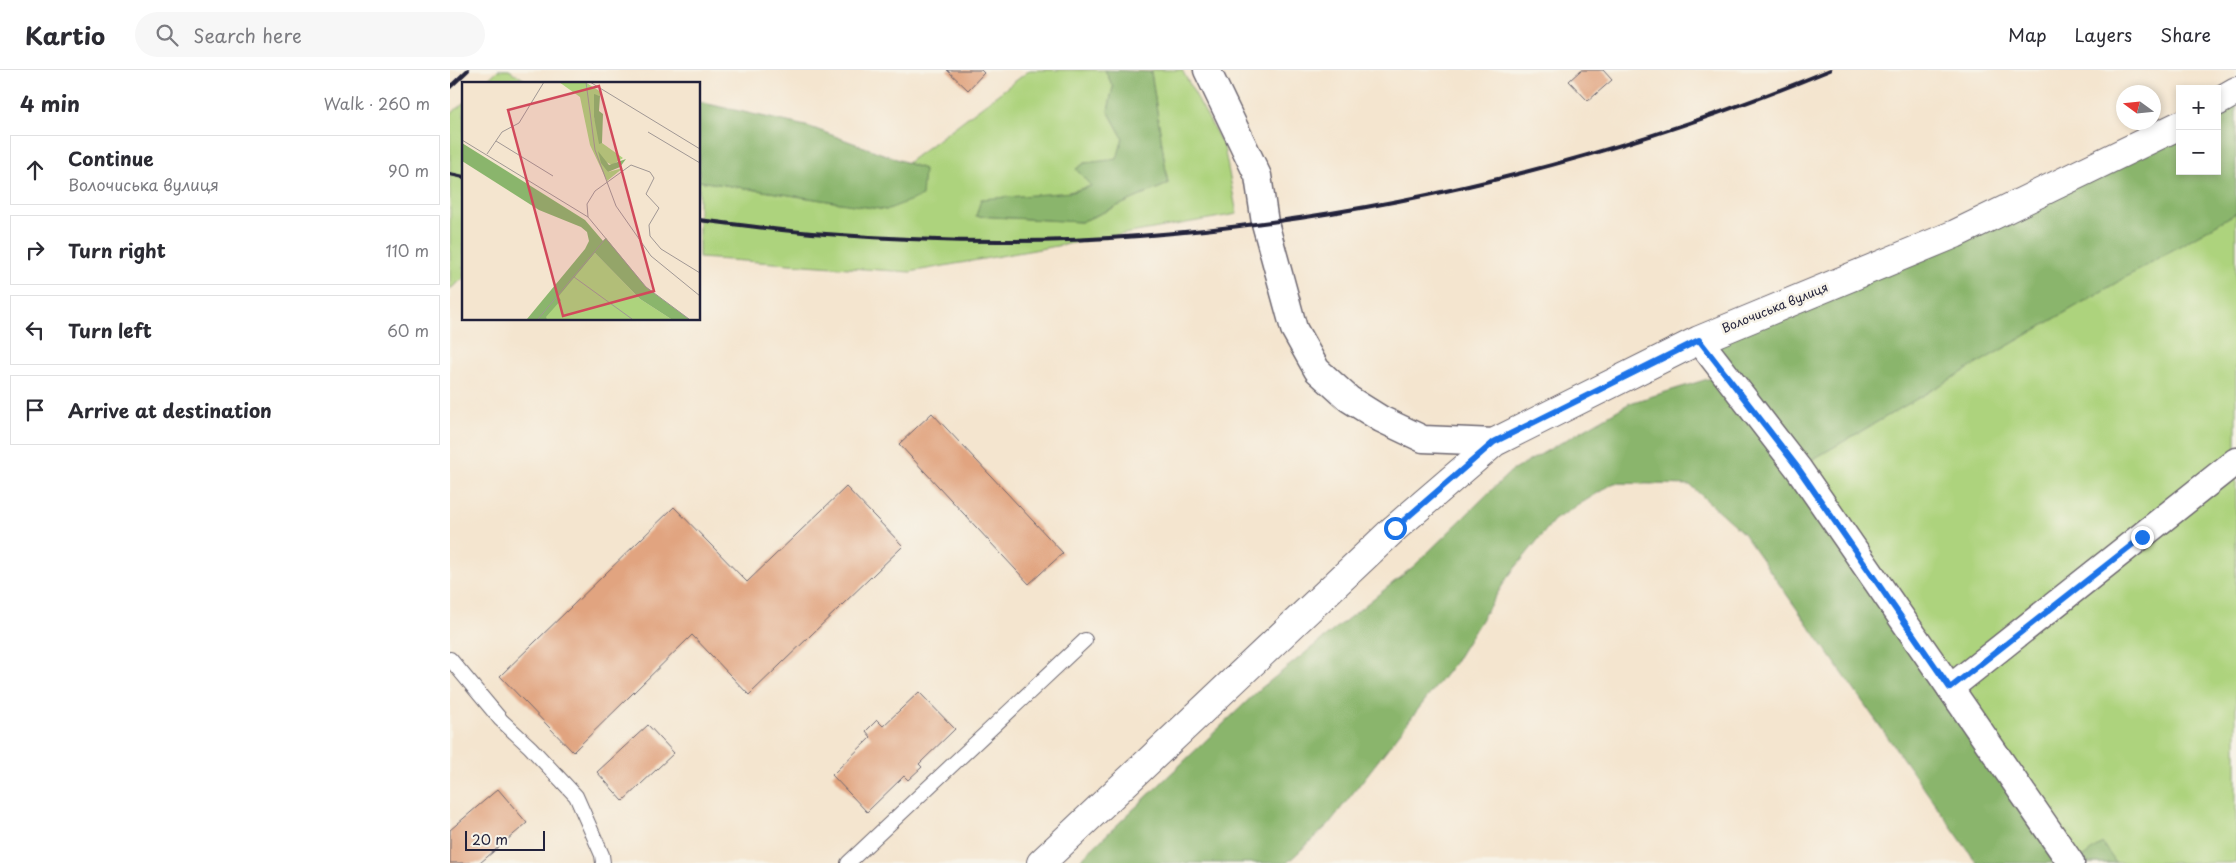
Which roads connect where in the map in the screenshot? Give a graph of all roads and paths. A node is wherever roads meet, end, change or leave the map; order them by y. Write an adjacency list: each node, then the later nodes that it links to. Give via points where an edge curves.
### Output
1 (1207, 70): 6 (street, via 1258,176 1265,223 1294,329 1317,370 1349,399 1423,439)
2 (2236, 91): 3 (main road)
3 (2221, 100)
4 (2176, 127): 5 (main road, Волочиська вулиця, via 1955,234)
5 (1699, 340): 6 (main road, Волочиська вулиця); 10 (street, via 1798,468)
6 (1494, 442): 13 (main road, Волочиська вулиця, via 1395,528)
7 (2236, 461): 10 (street)
8 (1085, 640): 12 (lane)
9 (450, 659): 11 (lane, via 500,720 576,796)
10 (1950, 688): 14 (street)
11 (603, 863)
12 (848, 863)
13 (1041, 863)
14 (2071, 863)

